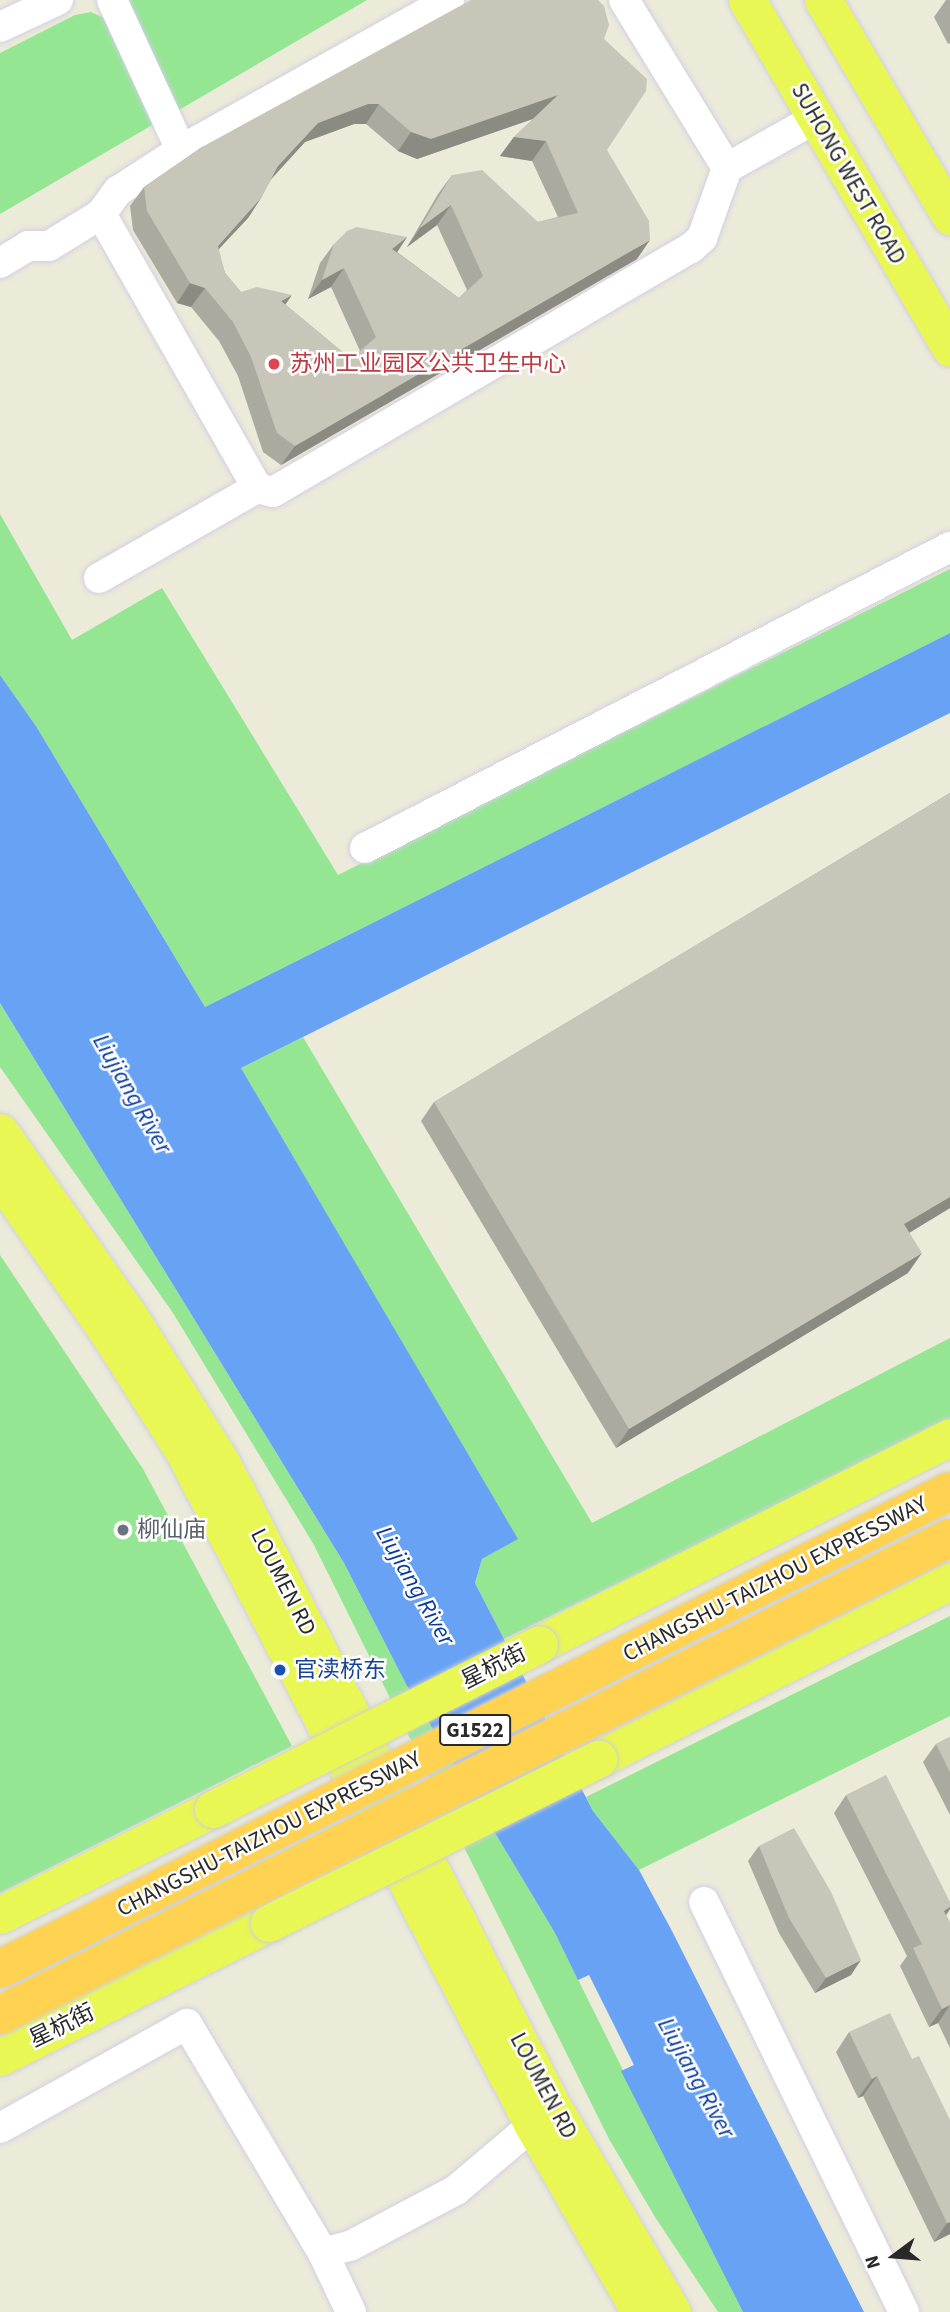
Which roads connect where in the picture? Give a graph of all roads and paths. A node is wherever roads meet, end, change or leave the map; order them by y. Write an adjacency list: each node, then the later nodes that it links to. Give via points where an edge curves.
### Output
1 (58, 0): 7 (street)
2 (112, 0): 9 (street)
3 (449, 0): 9 (street)
4 (624, 0): 10 (street)
5 (747, 0): 8 (main road, SUHONG WEST ROAD)
6 (823, 0): 12 (main road)
7 (0, 27)
8 (816, 118): 10 (street); 14 (main road, SUHONG WEST ROAD)
9 (181, 150): 11 (street, via 118,191)
10 (727, 168): 15 (street, via 702,238 691,248 273,492)
11 (101, 214): 13 (street, via 48,246 28,246); 15 (street)
12 (950, 216)
13 (0, 263)
14 (950, 348)
15 (257, 488): 17 (street)
16 (950, 547): 18 (street)
17 (99, 578)
18 (365, 848)
19 (0, 1132): 30 (main road, LOUMEN RD, via 129,1316 220,1462)
20 (0, 1177): 30 (main road, LOUMEN RD, via 184,1452)
21 (950, 1437): 26 (main road, 星杭街, bridge)
22 (950, 1491): 27 (highway, CHANGSHU-TAIZHOU EXPRESSWAY / G1522, bridge)
23 (950, 1538): 28 (highway, CHANGSHU-TAIZHOU EXPRESSWAY / G1522, bridge)
24 (950, 1581): 29 (main road, 星杭街, bridge)
25 (704, 1902): 36 (street)
26 (0, 1915)
27 (0, 1969)
28 (0, 2015)
29 (0, 2057)
30 (542, 2114): 32 (street, via 456,2190 350,2246); 34 (main road, LOUMEN RD); 35 (main road, LOUMEN RD)
31 (0, 2128): 32 (street, via 187,2024)
32 (323, 2253): 33 (street)
33 (351, 2312)
34 (640, 2312)
35 (672, 2312)
36 (904, 2312)

